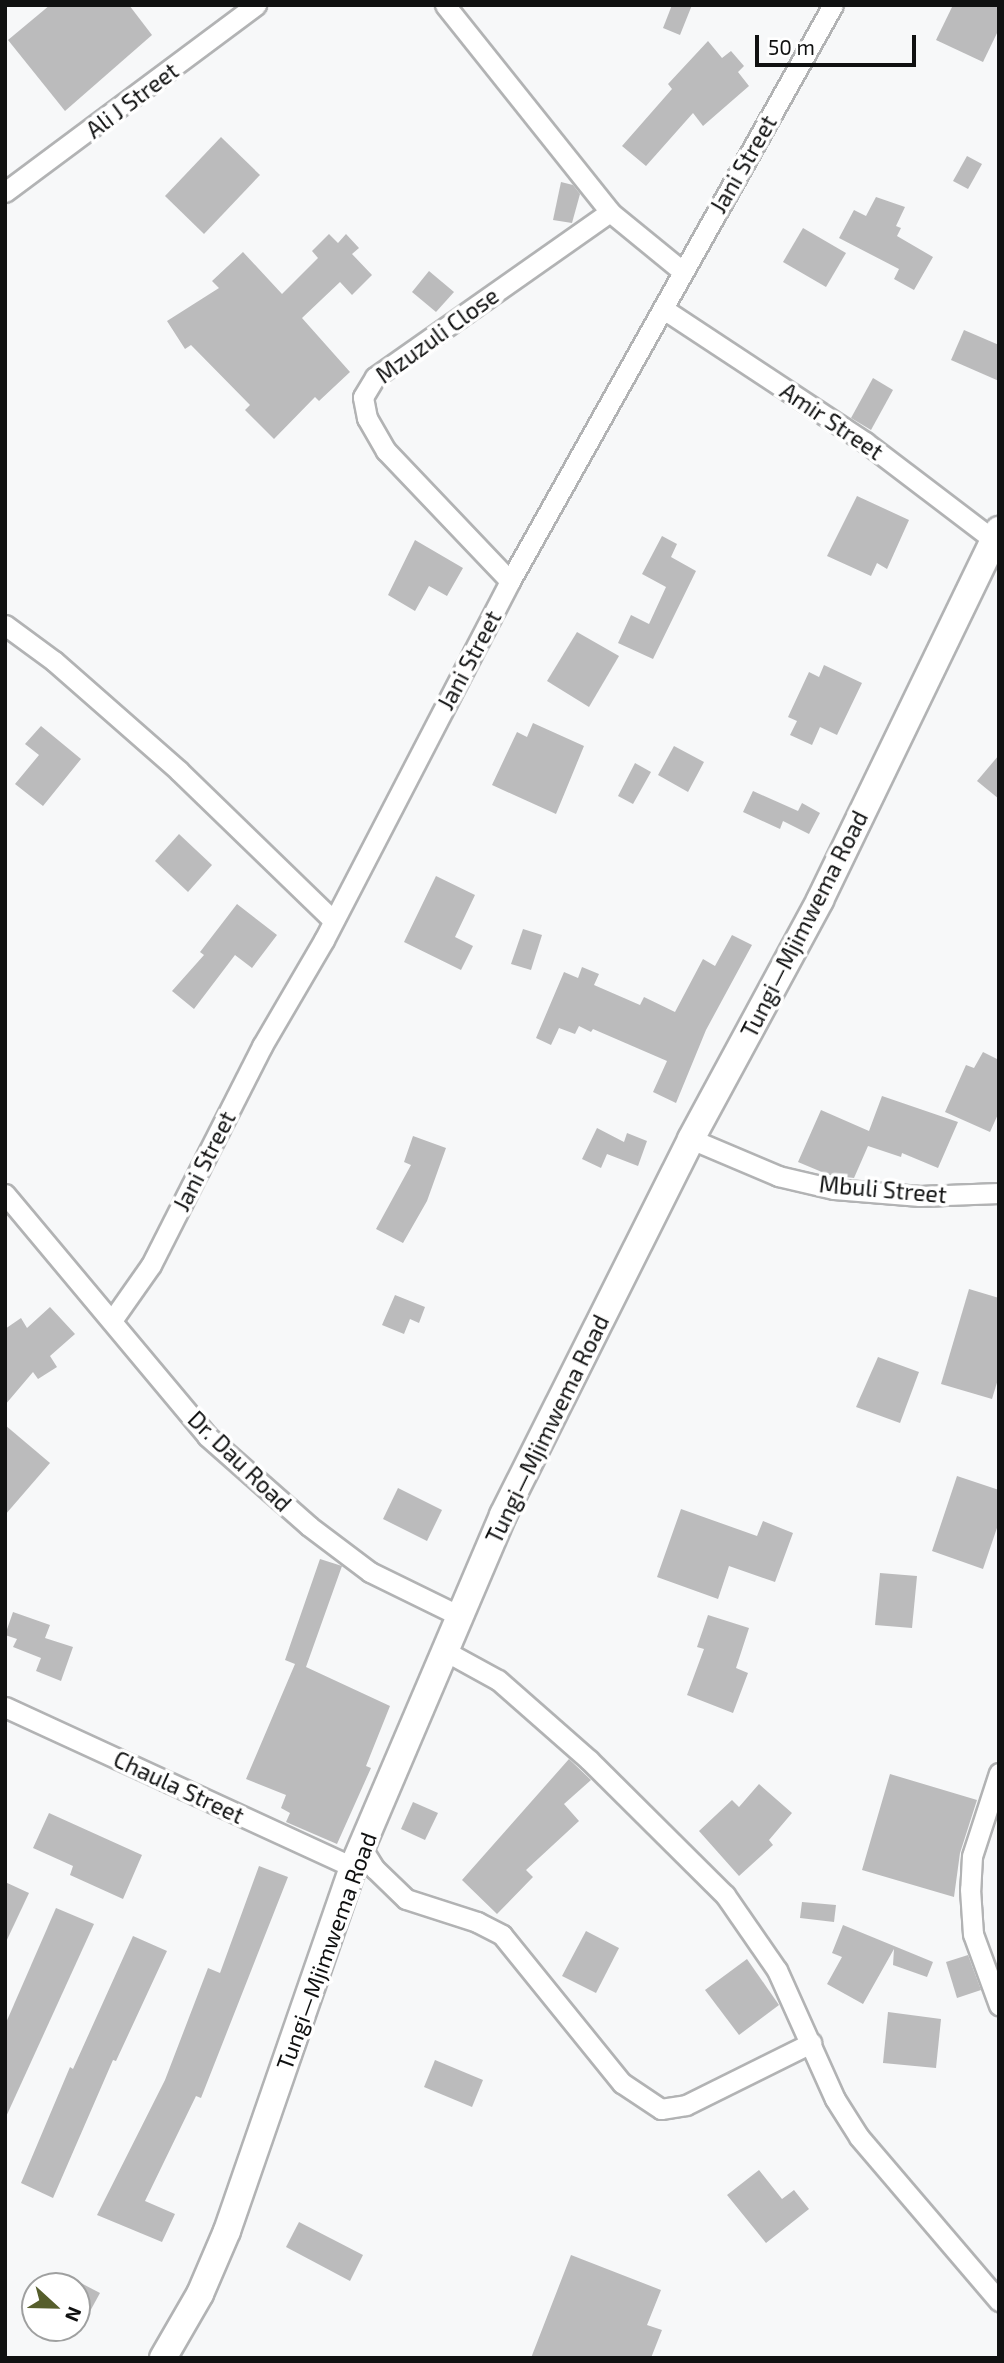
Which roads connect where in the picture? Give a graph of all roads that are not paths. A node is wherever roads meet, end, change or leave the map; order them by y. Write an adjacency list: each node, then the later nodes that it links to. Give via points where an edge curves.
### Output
1 (256, 5): 4 (street, Ali J Street)
2 (445, 5): 5 (street)
3 (833, 5): 6 (street, Jani Street)
4 (5, 192)
5 (610, 212): 6 (street); 9 (street, Mzuzuli Close, via 374,377 363,397 367,418 386,451)
6 (682, 271): 7 (street, Jani Street)
7 (665, 310): 8 (street, Amir Street, via 865,442); 9 (street, Jani Street)
8 (997, 538): 12 (street, Tungi—Mjimwema Road, via 821,900)
9 (510, 581): 11 (street, Jani Street)
10 (5, 625): 11 (street, via 54,660 178,771)
11 (333, 920): 15 (street, Jani Street, via 262,1046 151,1265)
12 (691, 1139): 13 (street, Mbuli Street, via 778,1176 834,1189 920,1196); 16 (street, Tungi—Mjimwema Road, via 503,1515)
13 (999, 1193)
14 (5, 1194): 15 (street, Dr. Dau Road)
15 (113, 1319): 16 (street, Dr. Dau Road, via 207,1436 309,1526 370,1572)
16 (460, 1616): 17 (street, Tungi—Mjimwema Road)
17 (445, 1651): 20 (street, Tungi—Mjimwema Road); 22 (street, via 498,1680 599,1770 725,1895 777,1970)
18 (5, 1707): 20 (street, Chaula Street)
19 (999, 1773): 21 (street, via 972,1856 970,1889 973,1934)
20 (357, 1857): 22 (street, via 406,1899 502,1935 622,2083 661,2109 686,2105); 24 (street, Tungi—Mjimwema Road, via 227,2231 200,2294)
21 (999, 2005)
22 (811, 2043): 23 (street, via 835,2099 859,2137)
23 (999, 2301)
24 (163, 2358)

